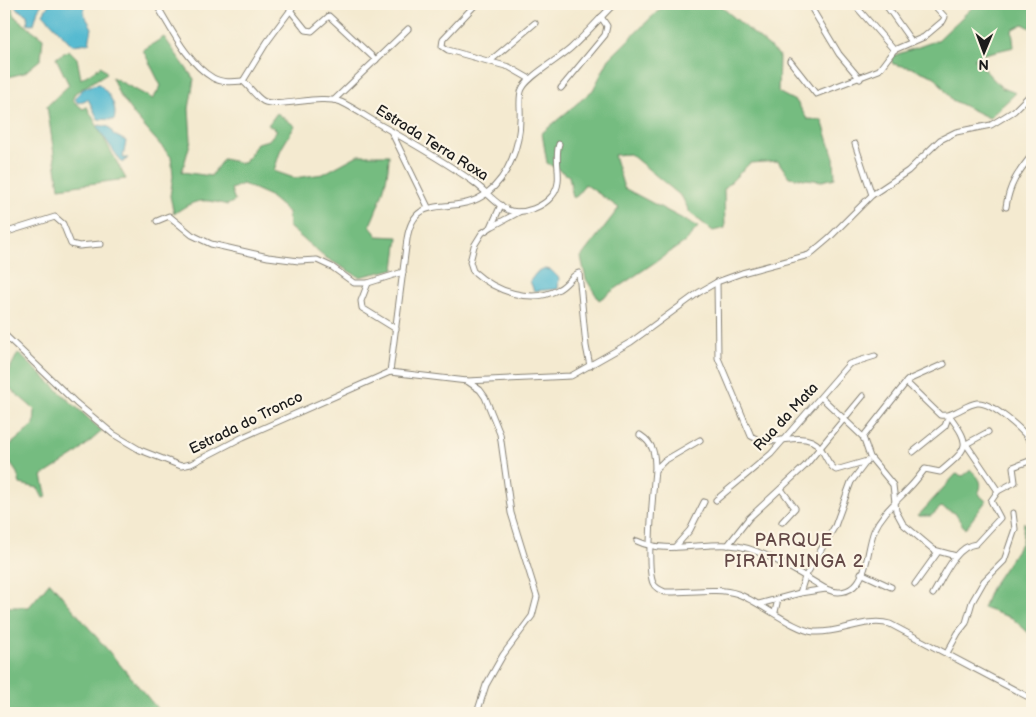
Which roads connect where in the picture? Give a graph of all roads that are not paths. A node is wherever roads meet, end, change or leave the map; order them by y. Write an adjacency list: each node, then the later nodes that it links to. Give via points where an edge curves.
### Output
1 (156, 4): 20 (street, via 195,63 204,71 220,80)
2 (294, 4): 9 (street)
3 (476, 4): 16 (street, via 443,39 442,46)
4 (614, 4): 10 (street)
5 (809, 4): 19 (street, via 839,54)
6 (854, 4): 14 (street)
7 (885, 4): 13 (street)
8 (934, 4): 13 (street, via 944,19 930,33)
9 (290, 10): 15 (street, via 306,30 312,31 329,16); 20 (street)
10 (601, 17): 18 (street, via 560,58); 21 (street, via 607,26 605,35)
11 (535, 23): 16 (street)
12 (408, 29): 15 (street)
13 (912, 42): 14 (street)
14 (894, 50): 19 (street, via 879,70)
15 (376, 60): 23 (street)
16 (490, 61): 18 (street, via 510,67)
17 (790, 61): 19 (street, via 816,94)
18 (530, 79): 28 (street, via 520,94 516,149 506,170)
19 (860, 79)
20 (243, 81): 23 (street, Estrada Terra Roxa, via 257,97 268,102)
21 (561, 88)
22 (1032, 94): 29 (street, via 1014,111 991,125 947,135 908,171)
23 (334, 100): 24 (street, Estrada Terra Roxa)
24 (390, 131): 28 (street, Estrada Terra Roxa, via 442,160); 31 (street)
25 (559, 144): 33 (street, via 555,193 538,206)
26 (855, 144): 29 (street)
27 (1032, 155): 32 (street, via 1015,177)
28 (488, 192): 30 (street); 31 (street, Estrada Terra Roxa, via 458,206)
29 (872, 195): 39 (street, via 808,255)
30 (500, 205): 33 (street); 35 (street)
31 (428, 207): 38 (street, via 410,223)
32 (1006, 207)
33 (519, 212): 35 (street)
34 (158, 220): 40 (street, via 172,217 192,235 211,244 268,257 317,260 347,280)
35 (492, 226): 45 (street, via 478,239 471,268 478,276 506,292 526,296 553,292 579,272)
36 (4, 233): 37 (street, via 50,217 59,219 71,244)
37 (101, 244)
38 (403, 272): 40 (street); 41 (street)
39 (717, 282): 45 (street, via 646,332); 57 (street, via 718,358 751,436)
40 (368, 283): 41 (street, via 361,301 362,308)
41 (396, 329): 46 (street)
42 (4, 334): 46 (street, Estrada do Tronco, via 113,434 140,450 181,466 196,462 251,433)
43 (875, 356): 50 (street, Rua da Mata, via 849,364)
44 (944, 364): 48 (street)
45 (590, 366): 47 (street, via 571,376)
46 (390, 372): 47 (street)
47 (467, 381): 90 (street, via 485,397 500,434 511,513 537,597 532,616 486,685)
48 (906, 382): 51 (street, via 936,413); 55 (street)
49 (864, 396): 52 (street)
50 (822, 398): 52 (street); 57 (street, Rua da Mata)
51 (949, 415): 58 (street); 59 (street, via 973,404 987,404); 61 (street, via 945,426)
52 (844, 420): 55 (street); 60 (street)
53 (988, 432): 58 (street)
54 (640, 435): 64 (street, via 649,441 655,455)
55 (863, 437): 62 (street)
56 (700, 440): 64 (street)
57 (783, 441): 60 (street, via 808,440); 67 (street, Rua da Mata)
58 (966, 444): 66 (street); 68 (street, via 940,472 925,469)
59 (1032, 444)
60 (821, 448): 62 (street, via 836,470); 65 (street)
61 (913, 452)
62 (869, 459): 68 (street, via 891,480); 79 (street, via 851,482 835,526)
63 (1032, 460): 66 (street, via 1013,467 1015,482)
64 (655, 470): 74 (street)
65 (781, 489): 71 (street, via 795,508); 73 (street, via 749,518)
66 (998, 492): 77 (street, via 991,501 1000,518 976,544 968,545)
67 (716, 500)
68 (896, 500): 76 (street, via 896,511 903,524); 78 (street, via 876,528)
69 (704, 502): 75 (street, via 690,530)
70 (1013, 513): 88 (street, via 1014,529 1004,561 984,582 972,602 966,623)
71 (782, 522)
72 (637, 541): 74 (street)
73 (728, 545): 75 (street); 79 (street, via 751,549)
74 (651, 546): 75 (street); 86 (street, via 652,580 661,590 735,593)
75 (675, 547)
76 (938, 552): 77 (street); 80 (street)
77 (956, 556): 84 (street)
78 (861, 573): 81 (street); 82 (street, via 857,583 848,590)
79 (805, 577): 82 (street); 83 (street)
80 (915, 584)
81 (891, 587)
82 (826, 589): 83 (street)
83 (800, 593): 85 (street)
84 (933, 594)
85 (778, 599): 86 (street); 87 (street)
86 (759, 604): 87 (street)
87 (775, 612): 88 (street, via 804,630 814,632 885,622)
88 (947, 653): 89 (street)
89 (1032, 699)
90 (477, 713)

